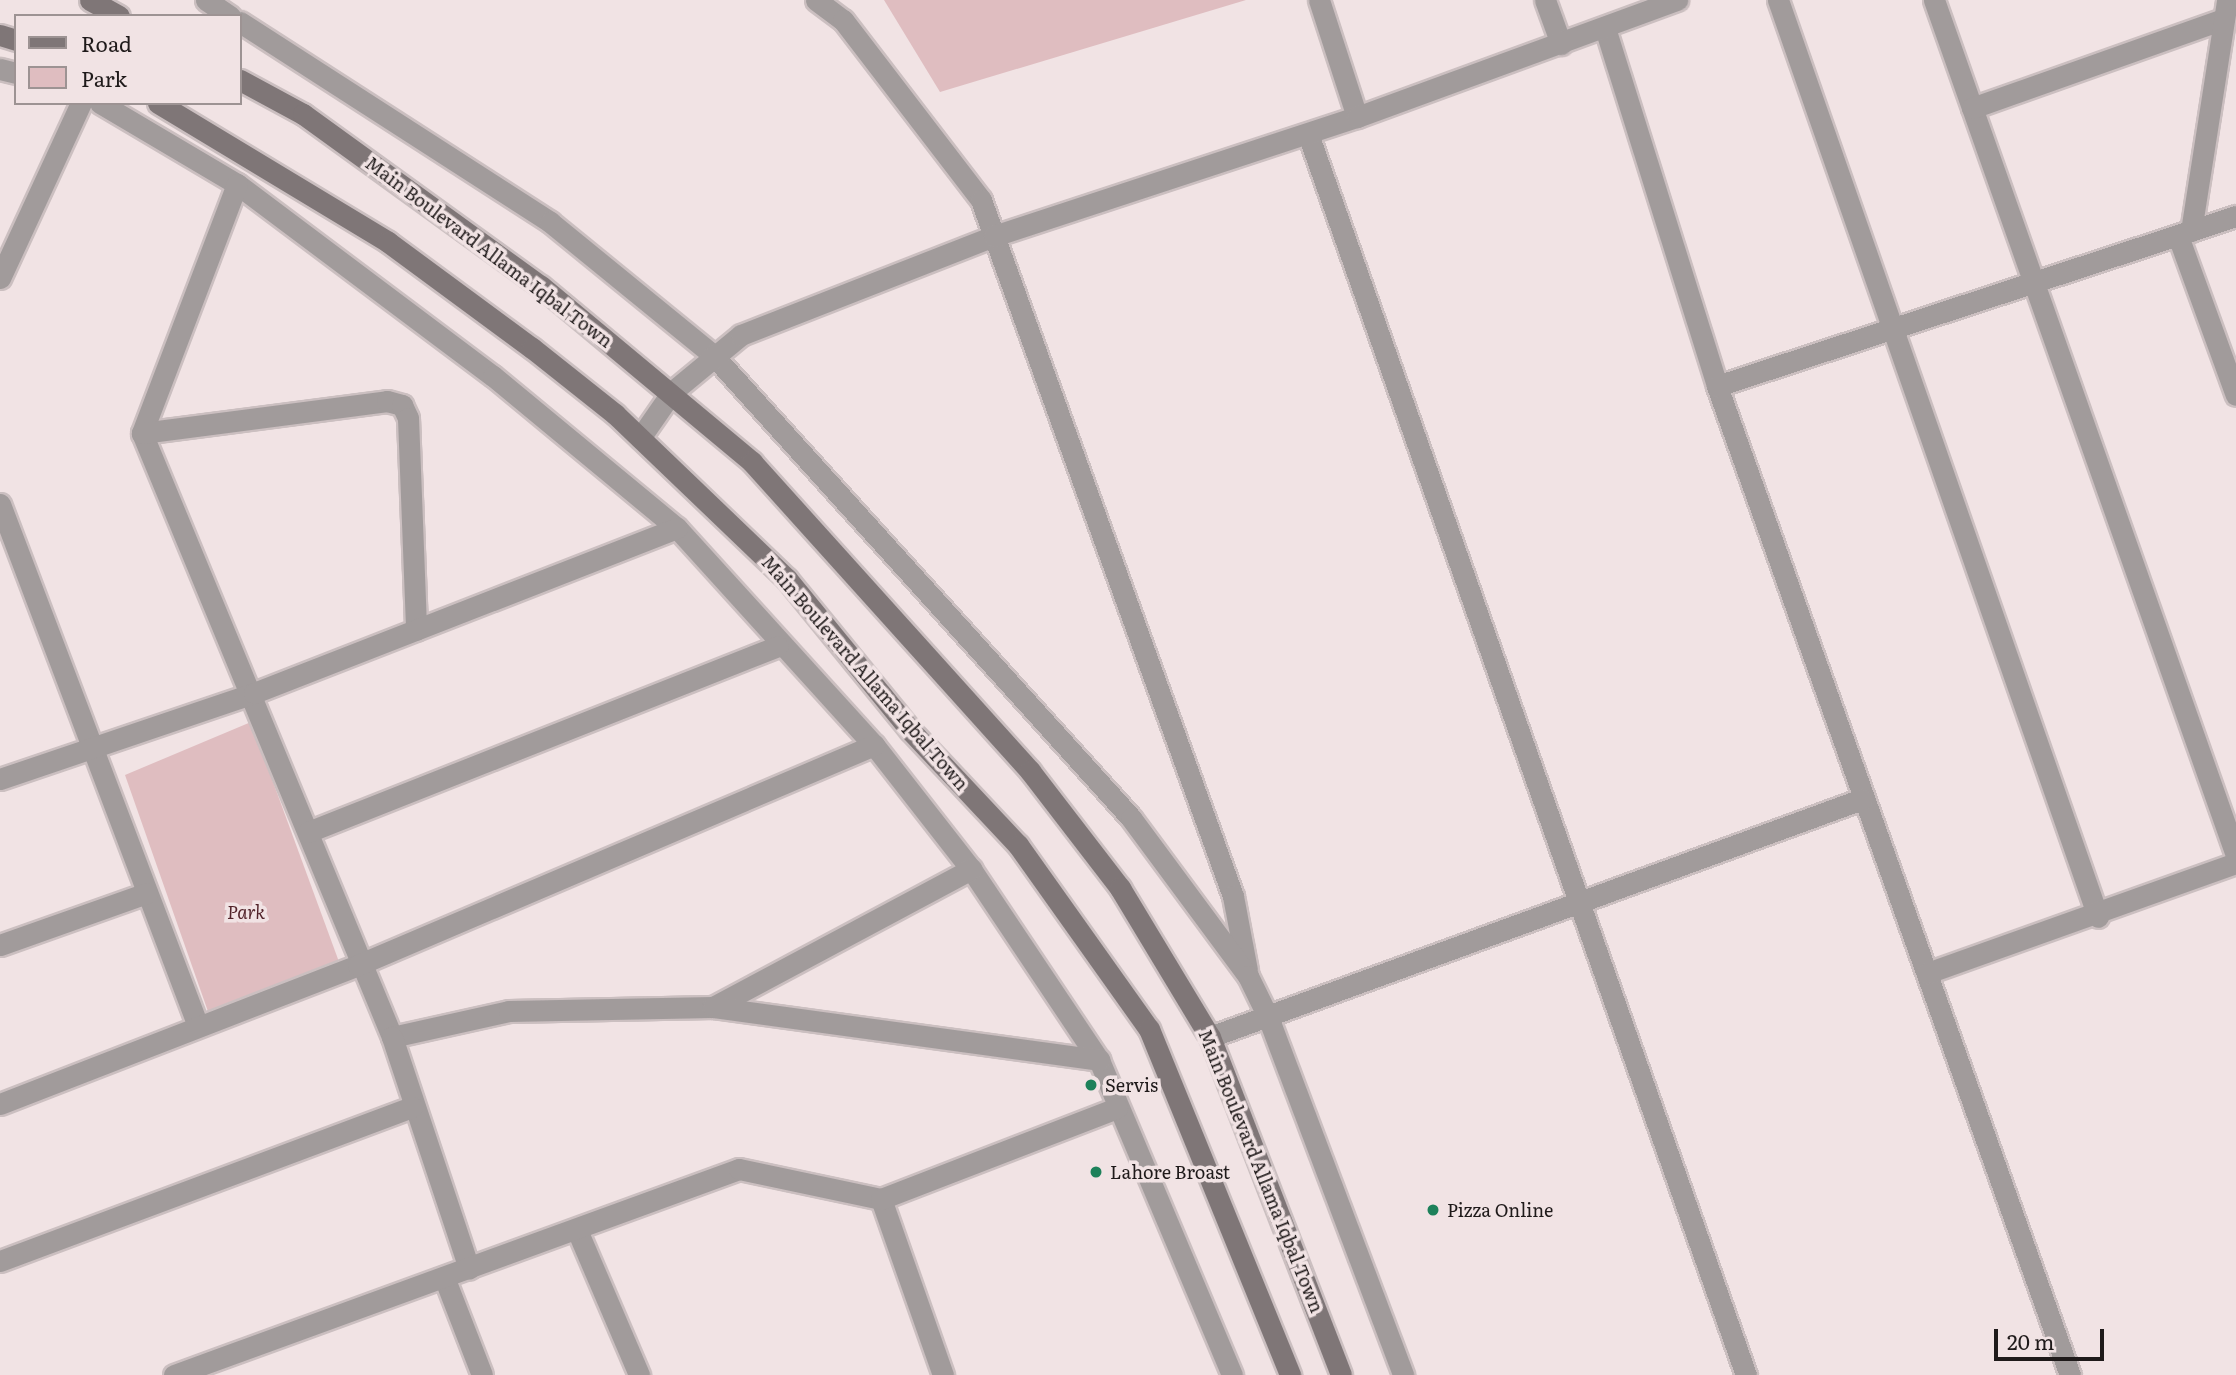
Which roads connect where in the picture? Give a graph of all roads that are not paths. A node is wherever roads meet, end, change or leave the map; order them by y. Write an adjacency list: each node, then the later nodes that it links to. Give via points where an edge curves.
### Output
1 (90, 0): 10 (main road)
2 (206, 0): 11 (street)
3 (816, 0): 25 (street, via 843,20 981,200)
4 (1319, 0): 20 (street)
5 (1545, 0): 14 (street)
6 (1677, 0): 13 (street)
7 (1778, 0): 28 (street)
8 (1934, 0): 19 (street)
9 (2225, 10): 19 (street); 24 (street)
10 (115, 14)
11 (227, 14)
12 (242, 23): 29 (street, via 550,222)
13 (1605, 28): 14 (street); 30 (street)
14 (1561, 44): 20 (street)
15 (242, 81): 31 (main road, Main Boulevard Allama Iqbal Town, via 337,139 541,286)
16 (80, 105): 26 (street)
17 (103, 105): 22 (street)
18 (161, 105): 34 (main road, Main Boulevard Allama Iqbal Town, via 388,242)
19 (1972, 108): 27 (street)
20 (1357, 117): 21 (street)
21 (1308, 134): 25 (street); 49 (street)
22 (237, 184): 33 (street); 36 (street, via 493,376)
23 (2236, 216): 24 (street)
24 (2185, 234): 27 (street); 32 (street)
25 (994, 236): 29 (street, via 741,334); 54 (street, via 1233,896)
26 (0, 278)
27 (2034, 284): 28 (street); 45 (street)
28 (1895, 330): 30 (street); 50 (street)
29 (713, 355): 31 (street); 54 (street, via 1131,818)
30 (1717, 386): 43 (street)
31 (672, 392): 34 (street); 59 (main road, Main Boulevard Allama Iqbal Town, via 752,462 1082,833)
32 (2236, 395)
33 (142, 433): 37 (street, via 387,401 402,405 408,418); 39 (street)
34 (640, 438): 74 (main road, Main Boulevard Allama Iqbal Town, via 787,579 910,730 1018,845 1149,1030)
35 (0, 504): 41 (street)
36 (677, 528): 37 (street); 38 (street)
37 (416, 630): 39 (street)
38 (778, 646): 40 (street); 44 (street)
39 (254, 693): 41 (street); 44 (street)
40 (874, 745): 47 (street); 52 (street)
41 (92, 748): 42 (street); 48 (street)
42 (0, 779)
43 (1862, 799): 49 (street); 53 (street)
44 (308, 832): 52 (street)
45 (2236, 855)
46 (2236, 863): 50 (street)
47 (971, 869): 55 (street); 60 (street)
48 (147, 893): 51 (street); 57 (street)
49 (1577, 904): 56 (street); 77 (street)
50 (2098, 916): 53 (street)
51 (0, 945)
52 (358, 965): 57 (street); 58 (street)
53 (1927, 973): 78 (street)
54 (1248, 976): 56 (street)
55 (713, 1007): 58 (street, via 509,1010); 60 (street)
56 (1268, 1017): 59 (street); 76 (street)
57 (198, 1027): 61 (street)
58 (392, 1037): 62 (street)
59 (1210, 1037): 75 (main road, Main Boulevard Allama Iqbal Town)
60 (1099, 1060): 63 (street)
61 (0, 1104)
62 (412, 1107): 66 (street); 67 (street)
63 (1117, 1108): 64 (street); 73 (street)
64 (881, 1199): 65 (street, via 739,1169); 72 (street)
65 (577, 1230): 67 (street); 71 (street)
66 (0, 1261)
67 (469, 1269): 68 (street)
68 (444, 1277): 69 (street); 70 (street)
69 (174, 1375)
70 (482, 1375)
71 (639, 1375)
72 (943, 1375)
73 (1232, 1375)
74 (1290, 1375)
75 (1341, 1375)
76 (1403, 1375)
77 (1746, 1375)
78 (2070, 1375)

